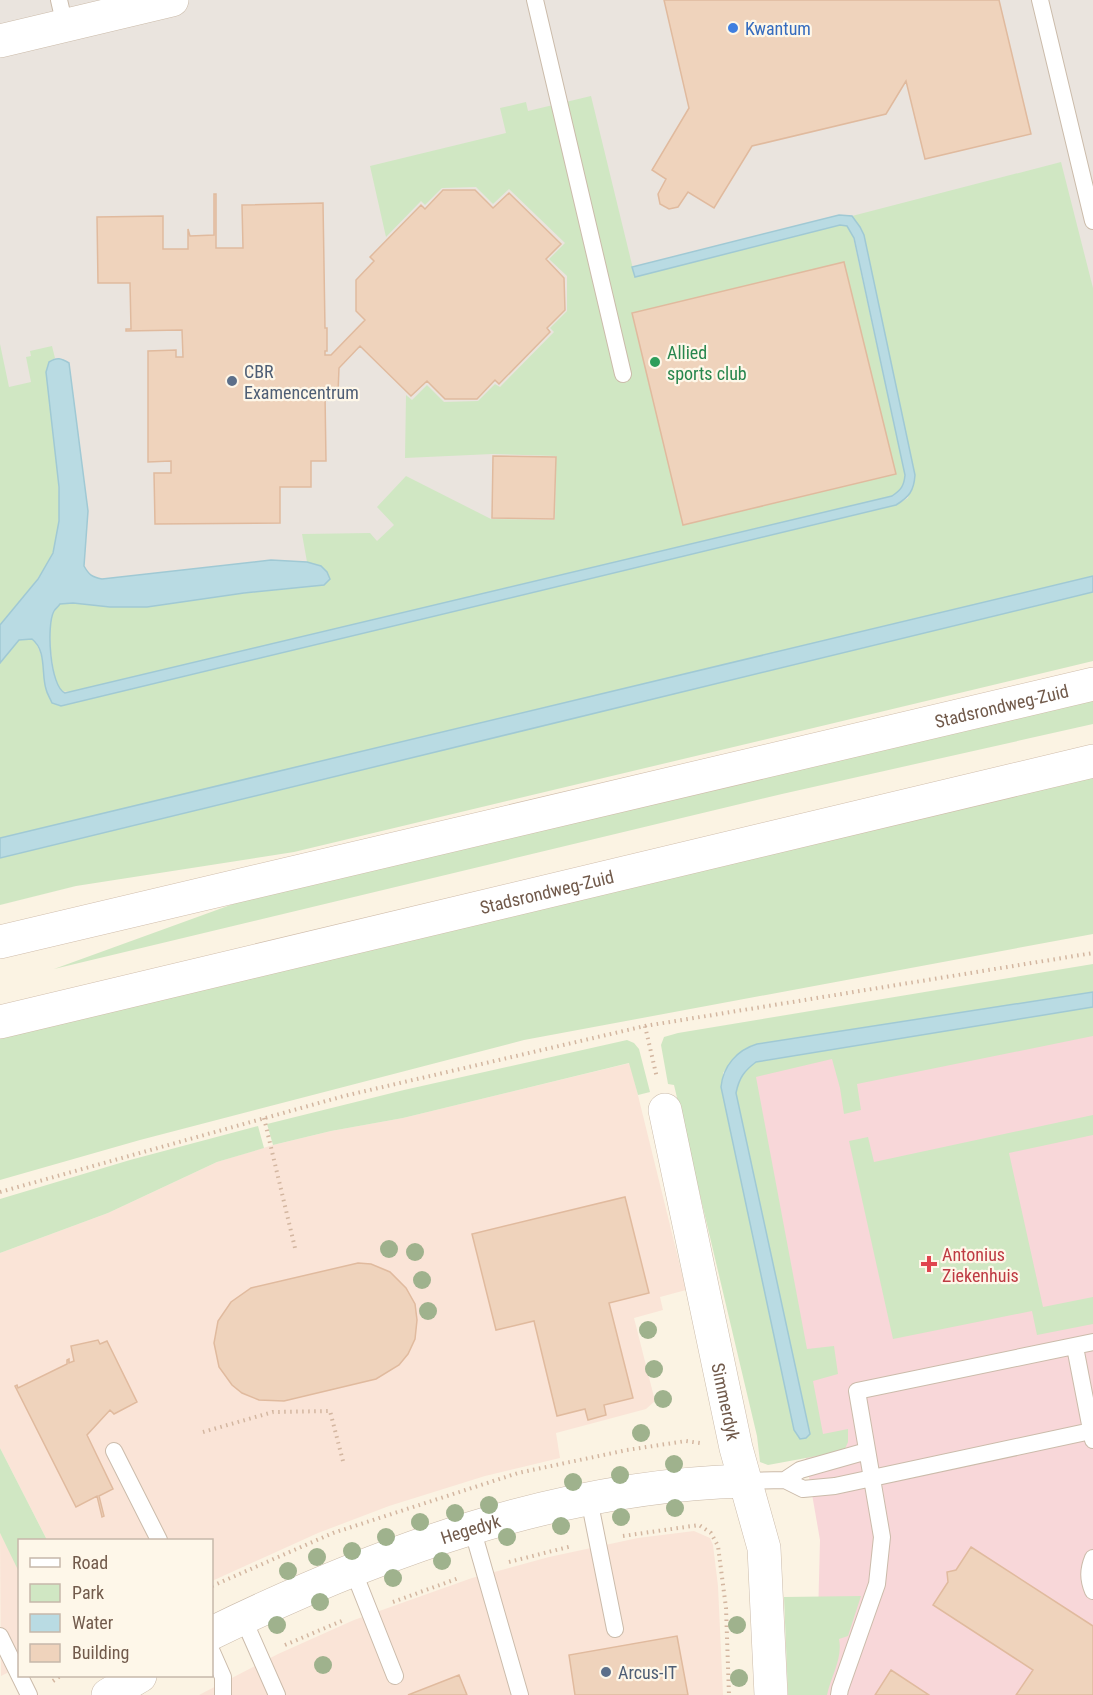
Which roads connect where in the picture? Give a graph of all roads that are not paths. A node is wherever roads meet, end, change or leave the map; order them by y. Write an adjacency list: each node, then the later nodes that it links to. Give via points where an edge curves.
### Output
1 (172, 0): 4 (main road)
2 (535, 0): 7 (lane)
3 (1040, 0): 6 (lane)
4 (62, 13): 5 (main road)
5 (0, 41)
6 (1093, 221)
7 (623, 374)
8 (1093, 684): 10 (main road, Stadsrondweg-Zuid)
9 (1093, 761): 11 (main road, Stadsrondweg-Zuid)
10 (0, 942)
11 (0, 1022)
12 (665, 1110): 20 (main road, Simmerdyk)
13 (1093, 1342): 14 (lane)
14 (1075, 1347): 15 (lane); 16 (lane, via 857,1391)
15 (1092, 1435): 18 (lane)
16 (867, 1450): 18 (lane); 19 (lane, via 800,1470)
17 (114, 1451): 23 (lane)
18 (871, 1479): 19 (lane, via 803,1489); 42 (lane, via 882,1537 877,1584)
19 (785, 1480): 20 (lane)
20 (744, 1481): 21 (main road, Hegedyk, via 673,1486); 41 (main road, Simmerdyk, via 764,1548)
21 (590, 1499): 22 (main road, Hegedyk); 28 (lane)
22 (472, 1527): 25 (main road, Hegedyk); 40 (lane)
23 (158, 1539)
24 (1093, 1558): 26 (lane, via 1089,1568)
25 (353, 1570): 27 (main road, Hegedyk); 33 (lane)
26 (1093, 1591)
27 (243, 1618): 29 (main road, Hegedyk); 39 (lane)
28 (615, 1629)
29 (213, 1633)
30 (0, 1636): 32 (lane)
31 (213, 1654): 38 (lane, via 223,1677)
32 (18, 1673)
33 (395, 1676)
34 (20, 1677): 36 (lane)
35 (139, 1677): 37 (main road)
36 (29, 1695)
37 (108, 1695)
38 (223, 1695)
39 (277, 1695)
40 (520, 1695)
41 (771, 1695)
42 (839, 1695)

